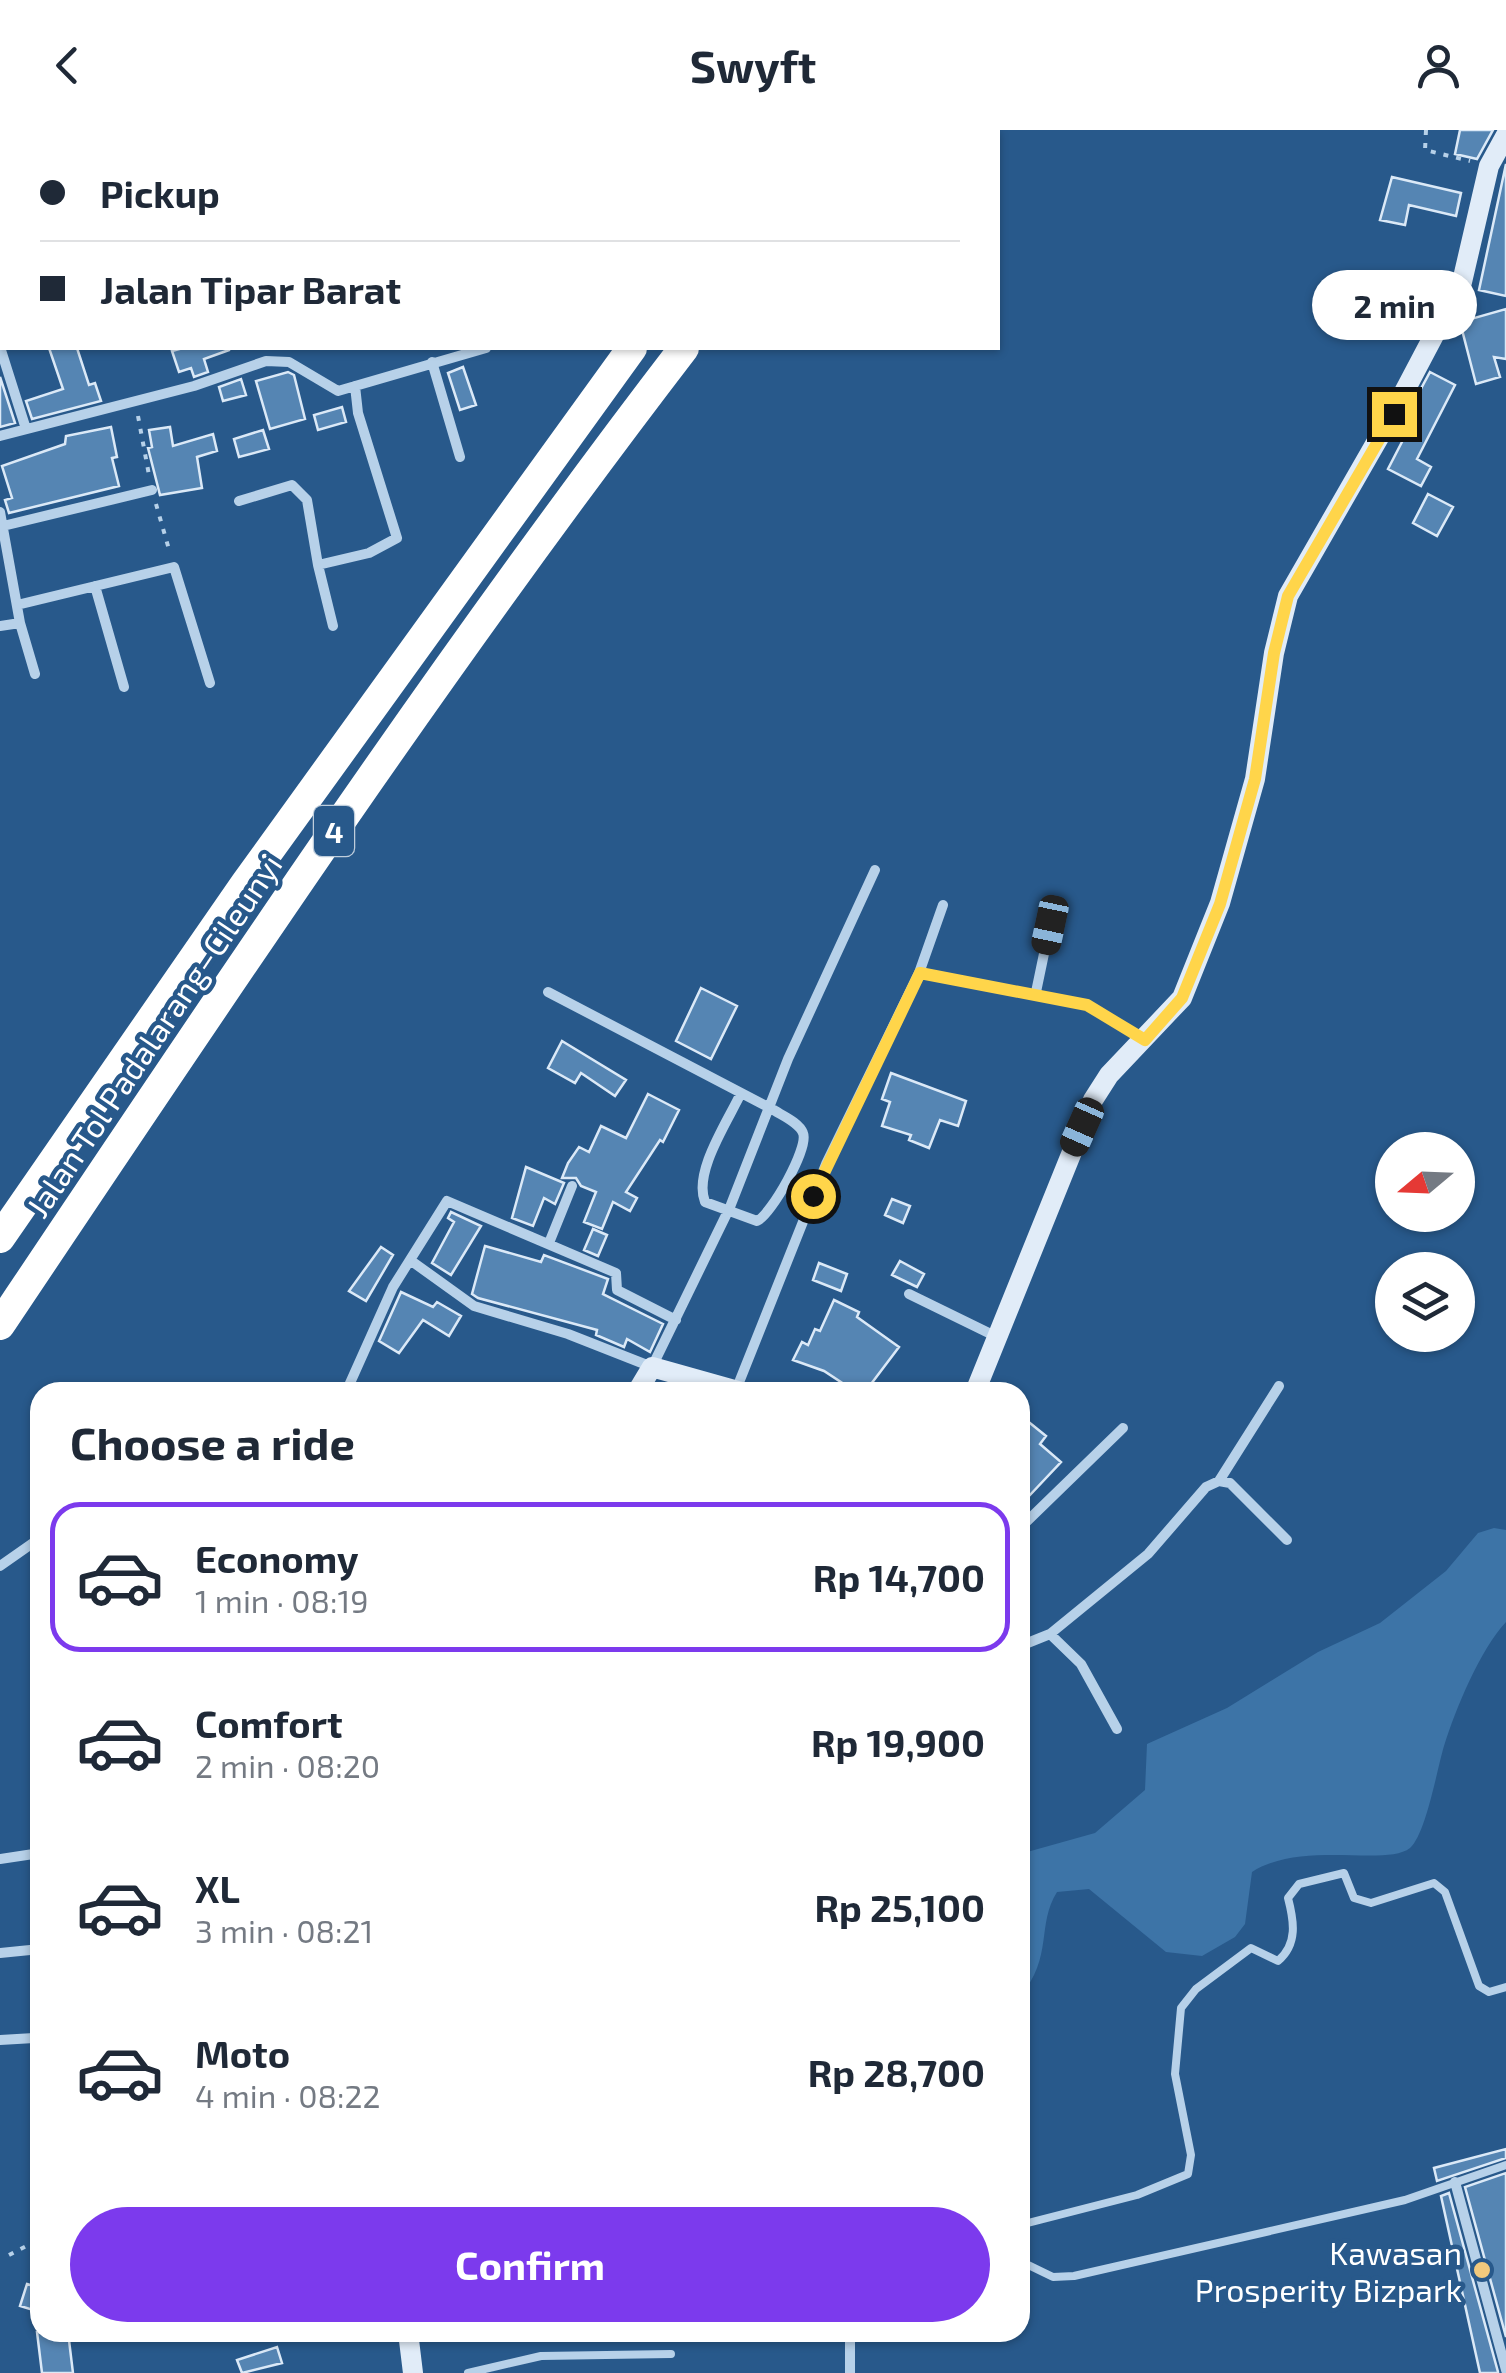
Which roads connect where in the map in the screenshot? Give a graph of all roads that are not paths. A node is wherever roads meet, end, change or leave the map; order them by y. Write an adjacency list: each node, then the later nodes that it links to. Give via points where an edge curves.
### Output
1 (1506, 135): 30 (street, via 1489,166 1462,282 1288,596 1255,779 1220,904 1182,998)
2 (1, 350): 8 (street)
3 (478, 350): 6 (street)
4 (631, 350): 35 (highway, Jalan Tol Padalarang–Cileunyi / 4, via 245,884)
5 (682, 350): 40 (highway, Jalan Tol Padalarang–Cileunyi / 4, via 580,483 281,905)
6 (432, 362): 7 (street); 10 (street)
7 (354, 386): 8 (street, via 335,390 288,362 266,362); 15 (street, via 399,535 368,553)
8 (26, 429): 9 (street)
9 (0, 436)
10 (460, 457)
11 (152, 490): 14 (street)
12 (239, 502): 15 (street, via 292,484 306,500)
13 (0, 512): 14 (street)
14 (3, 526): 17 (street)
15 (318, 565): 20 (street)
16 (95, 586): 17 (street); 22 (street, via 174,567); 23 (street)
17 (17, 605): 18 (street)
18 (20, 623): 19 (street); 21 (street)
19 (0, 626)
20 (333, 626)
21 (34, 674)
22 (210, 683)
23 (124, 687)
24 (874, 870): 32 (street, via 788,1058)
25 (944, 904): 27 (street)
26 (1050, 925): 29 (street)
27 (920, 973): 29 (street); 46 (street, via 826,1164)
28 (548, 992): 31 (street)
29 (1036, 992): 30 (street, via 1087,1005)
30 (1145, 1040): 41 (street, via 1093,1100)
31 (740, 1093): 32 (street); 34 (street, via 702,1190 705,1202)
32 (772, 1109): 34 (street); 34 (street, via 800,1128 803,1144 762,1220)
33 (572, 1186): 36 (street)
34 (730, 1207): 39 (street)
35 (0, 1238)
36 (549, 1243): 37 (street, via 451,1201); 39 (street, via 616,1273 617,1290)
37 (410, 1260): 42 (street, via 474,1306); 43 (street)
38 (909, 1294): 41 (street)
39 (676, 1320): 42 (street)
40 (0, 1325)
41 (998, 1338): 47 (street)
42 (652, 1367): 44 (street); 45 (street)
43 (351, 1382)
44 (643, 1382)
45 (706, 1382)
46 (742, 1382)
47 (979, 1382)
48 (1279, 1386): 50 (street)
49 (1123, 1428): 51 (street)
50 (1219, 1481): 52 (street, via 1230,1482); 55 (street, via 1206,1486 1119,1581)
51 (1030, 1518)
52 (1287, 1540)
53 (30, 1545): 54 (street)
54 (0, 1566)
55 (1050, 1634): 56 (street); 57 (street, via 1076,1656)
56 (1030, 1642)
57 (1118, 1730)
58 (30, 1855): 59 (street)
59 (0, 1858)
60 (30, 1951): 61 (street)
61 (0, 1953)
62 (1506, 1986): 67 (lane, via 1489,1992 1479,1986 1446,1892 1434,1883 1370,1903 1354,1898 1344,1874 1299,1884 1288,1898 1294,1924 1283,1958 1278,1962 1251,1948 1181,2008 1175,2074 1191,2155 1188,2174)
63 (30, 2038): 64 (street)
64 (0, 2040)
65 (1506, 2164): 66 (lane)
66 (1455, 2182): 68 (lane, via 1270,2234 1074,2276); 72 (street)
67 (1030, 2222)
68 (1030, 2266)
69 (409, 2342): 73 (street)
70 (850, 2342): 75 (street)
71 (672, 2354): 74 (lane, via 541,2356)
72 (1506, 2370)
73 (413, 2373)
74 (468, 2373)
75 (850, 2373)

